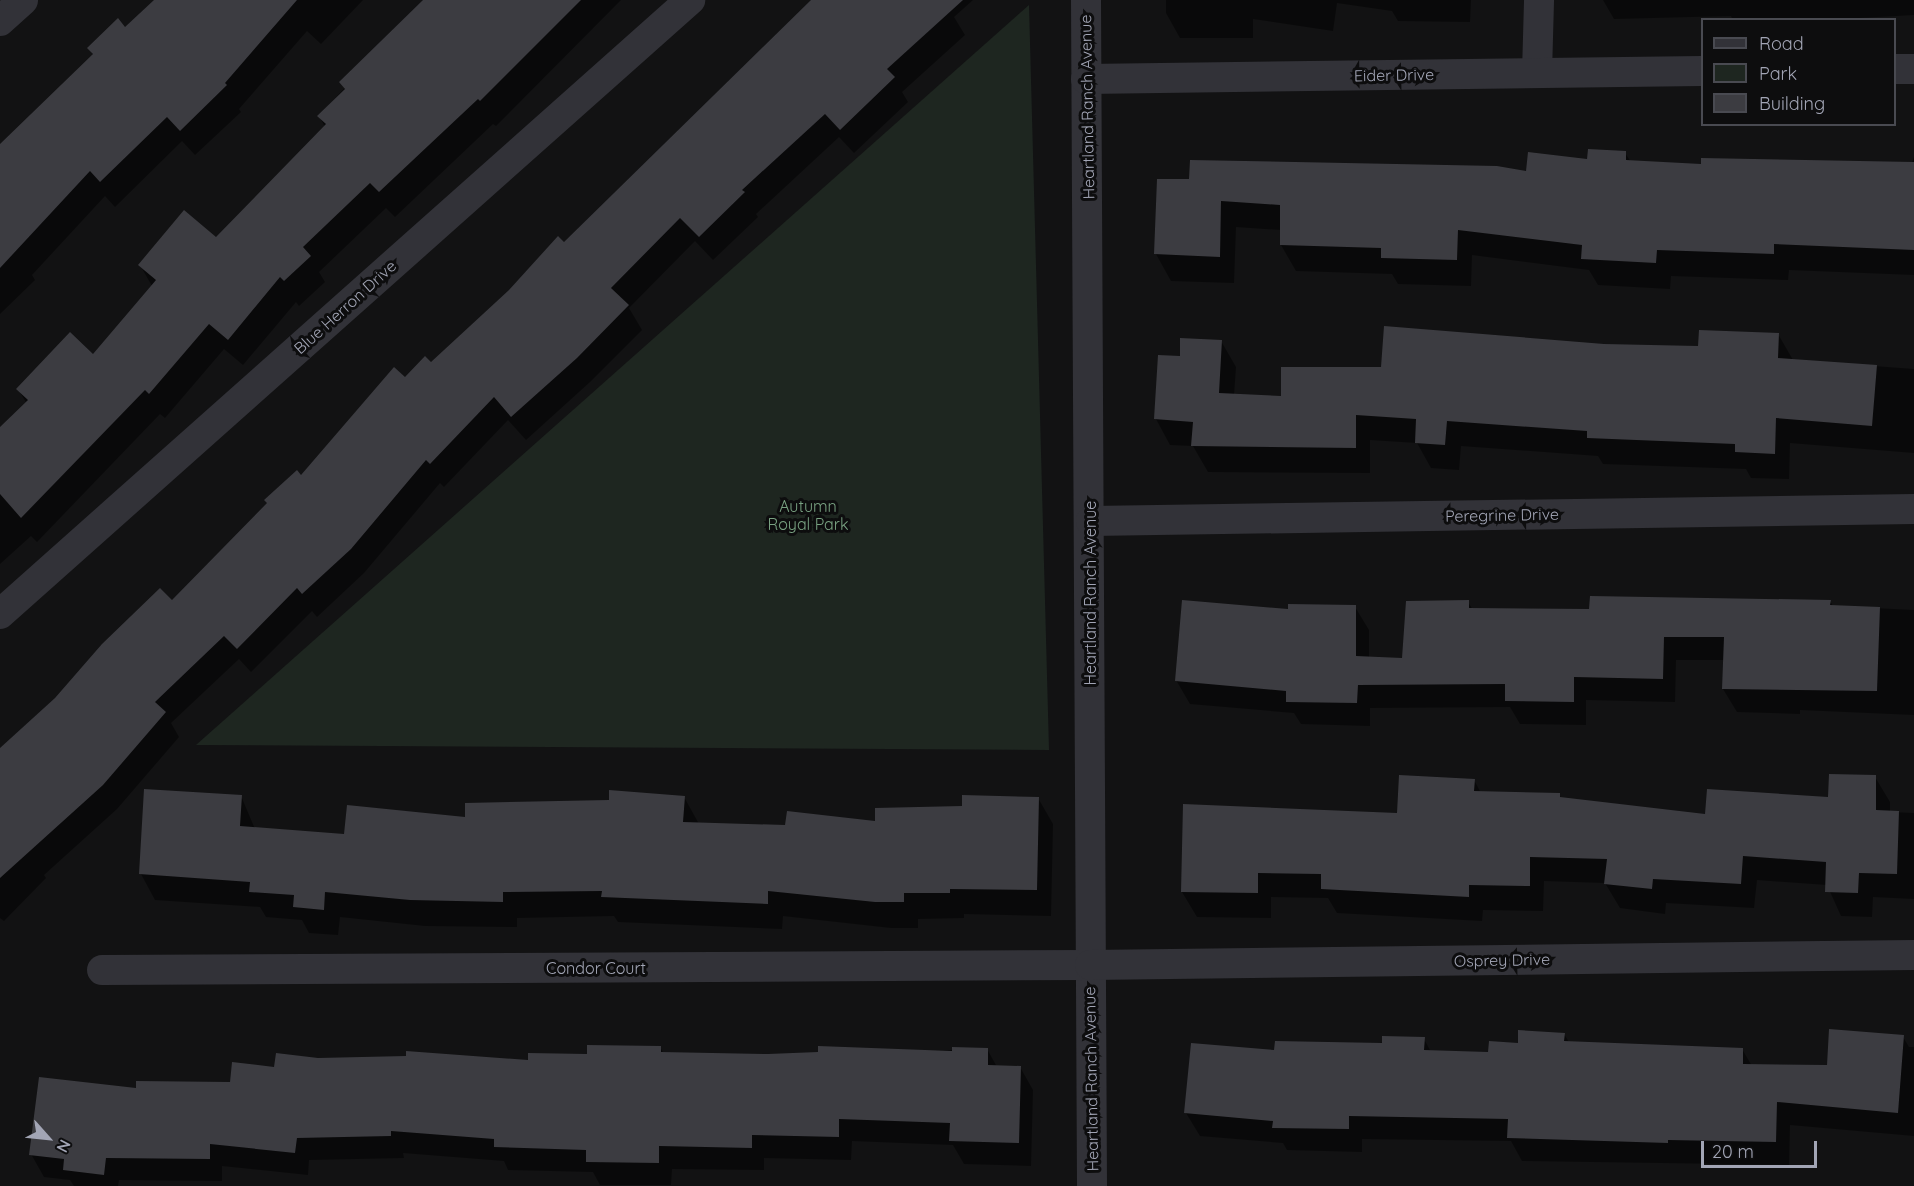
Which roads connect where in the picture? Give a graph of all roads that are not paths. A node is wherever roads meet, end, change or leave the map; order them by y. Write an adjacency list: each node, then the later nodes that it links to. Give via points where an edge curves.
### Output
1 (23, 0): 5 (street)
2 (690, 0): 13 (street, Blue Herron Drive)
3 (1086, 0): 10 (street, Heartland Ranch Avenue)
4 (1539, 0): 9 (street)
5 (0, 21)
6 (1896, 69): 7 (street)
7 (1914, 69)
8 (1701, 71): 9 (street, Eider Drive)
9 (1537, 73): 10 (street, Eider Drive)
10 (1086, 79): 12 (street, Heartland Ranch Avenue)
11 (1914, 509): 12 (street, Peregrine Drive)
12 (1091, 521): 15 (street, Heartland Ranch Avenue)
13 (0, 614)
14 (1914, 955): 15 (street, Osprey Drive)
15 (1089, 965): 16 (street, Condor Court); 17 (street, Heartland Ranch Avenue)
16 (102, 970)
17 (1092, 1186)

